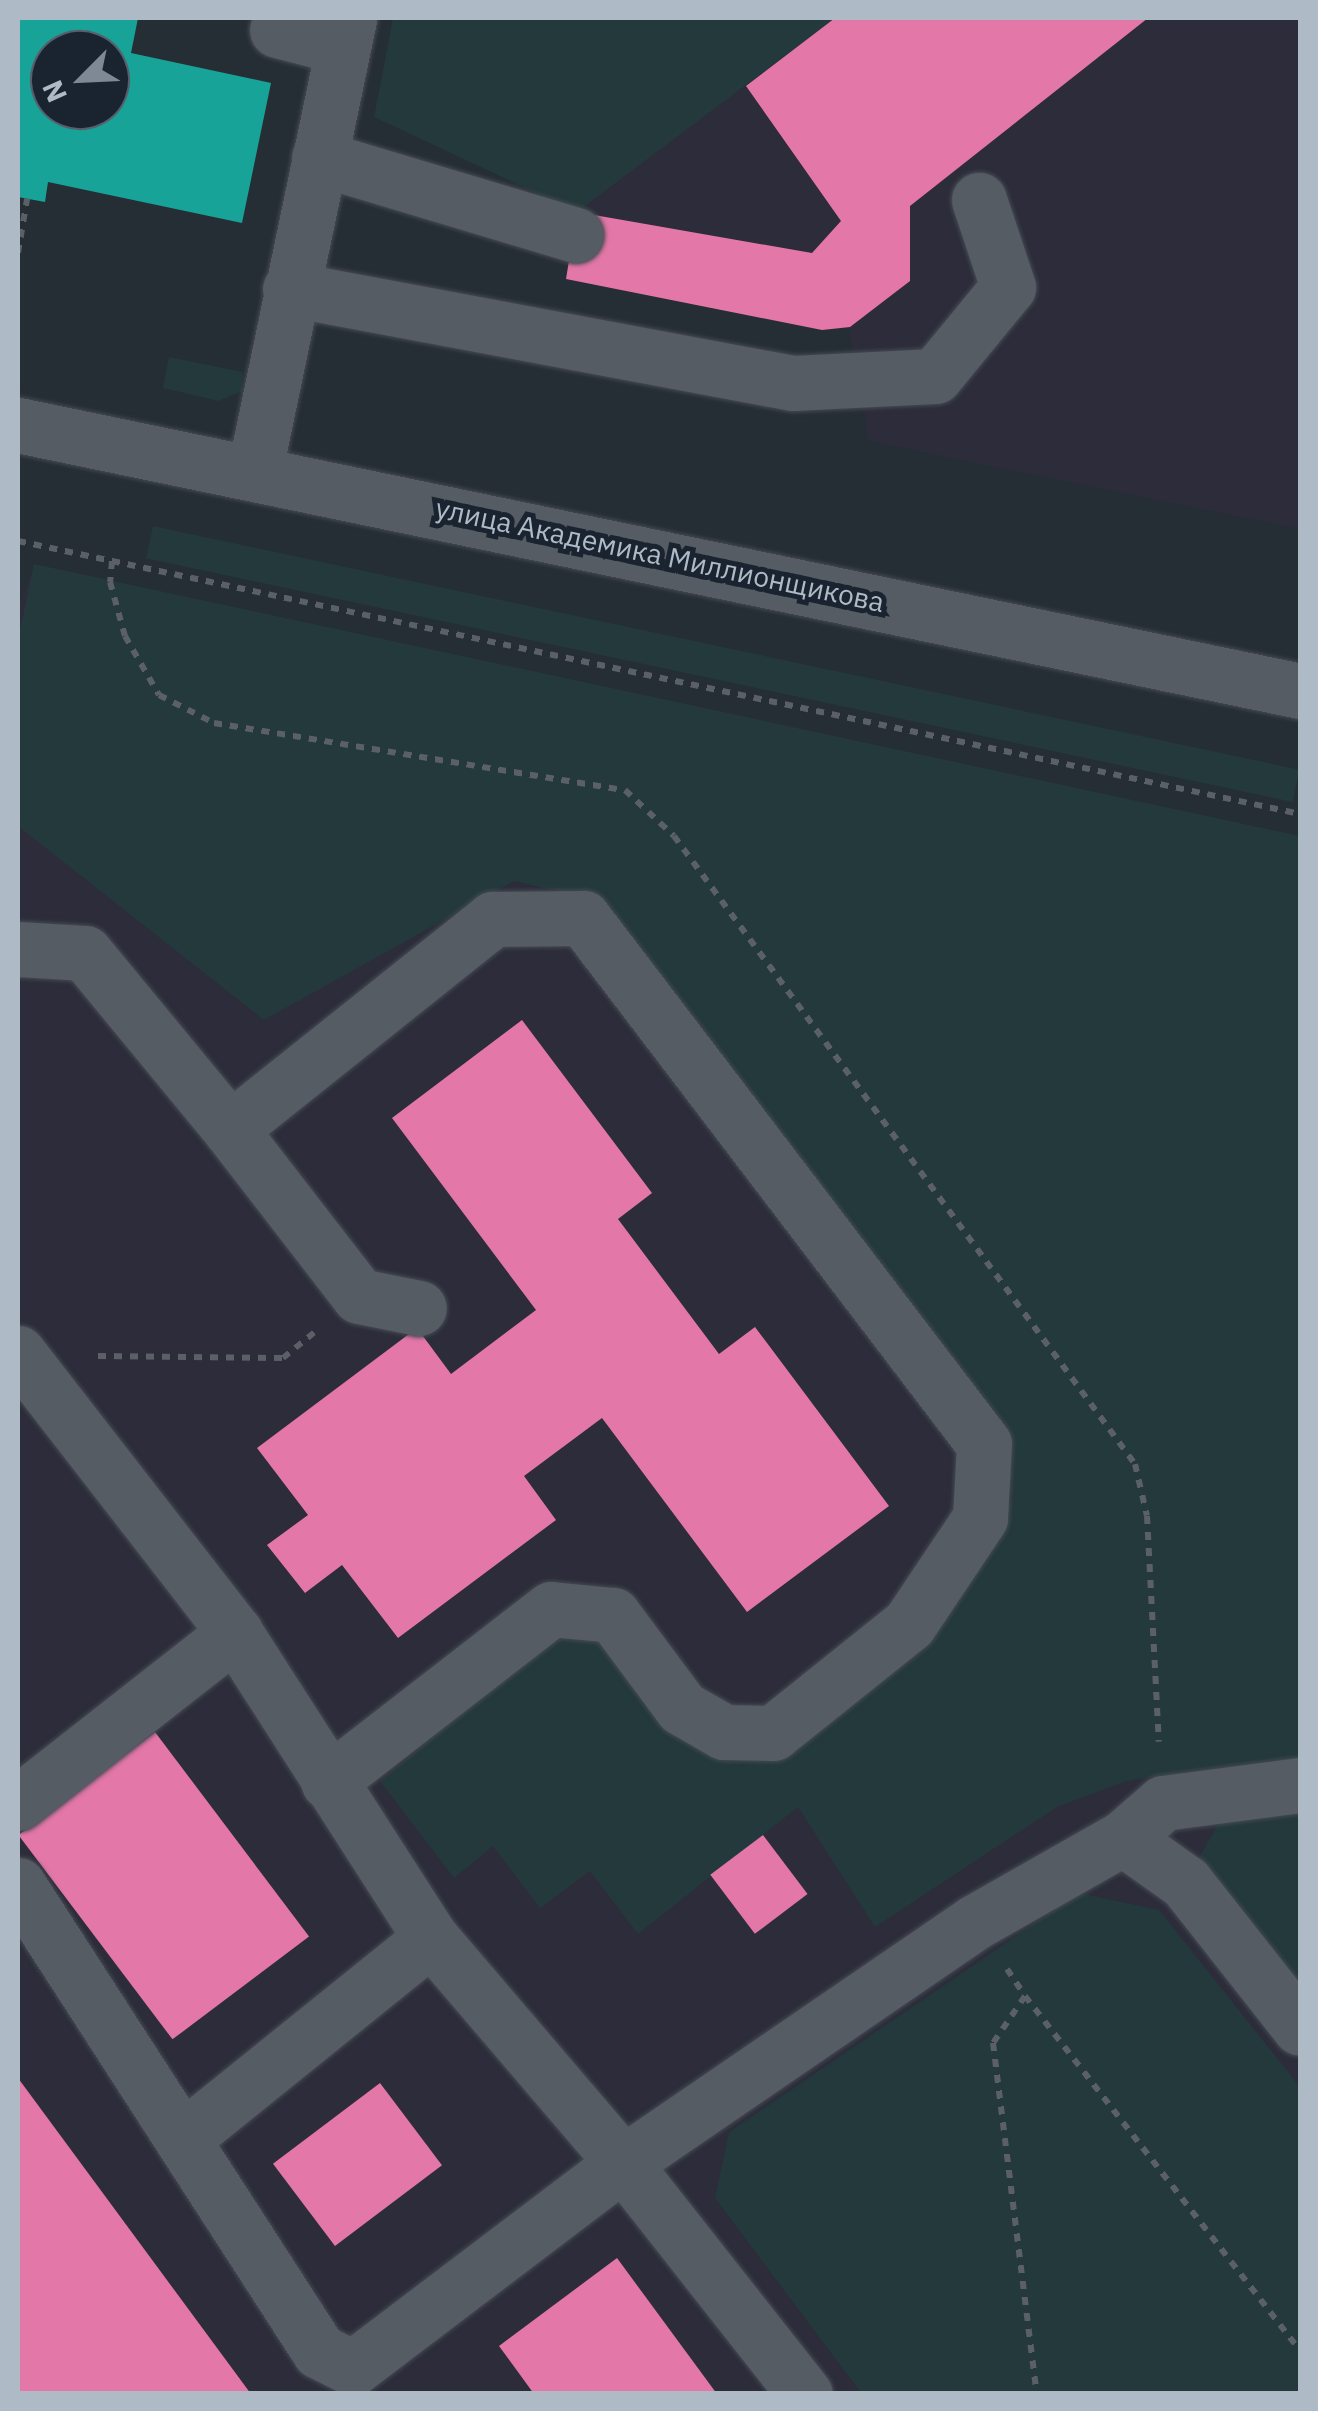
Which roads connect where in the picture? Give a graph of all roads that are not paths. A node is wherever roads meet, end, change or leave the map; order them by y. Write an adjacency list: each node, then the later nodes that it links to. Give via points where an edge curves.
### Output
1 (276, 30): 2 (street)
2 (346, 32): 3 (street)
3 (319, 158): 5 (street); 6 (street)
4 (978, 200): 6 (street, via 1008,286 935,376 794,383)
5 (576, 235)
6 (290, 289): 8 (street)
7 (18, 429): 8 (street, улица Академика Миллионщикова)
8 (254, 470): 9 (street, улица Академика Миллионщикова)
9 (1300, 691)
10 (18, 950): 11 (street, via 85,953)
11 (230, 1128): 12 (street, via 359,1296); 15 (street, via 493,919 583,918 984,1444 980,1518 908,1624 773,1733 724,1732 682,1708 613,1615 551,1609)
12 (419, 1308)
13 (18, 1355): 14 (street)
14 (235, 1632): 15 (street); 17 (street)
15 (328, 1782): 20 (street)
16 (1300, 1785): 18 (street, via 1163,1804)
17 (18, 1803)
18 (1124, 1838): 21 (street, via 1186,1883); 23 (street, via 976,1922)
19 (18, 1885): 22 (street)
20 (431, 1938): 22 (street); 23 (street)
21 (1300, 2028)
22 (182, 2139): 23 (street, via 319,2351 353,2368)
23 (622, 2163): 24 (street)
24 (805, 2394)

